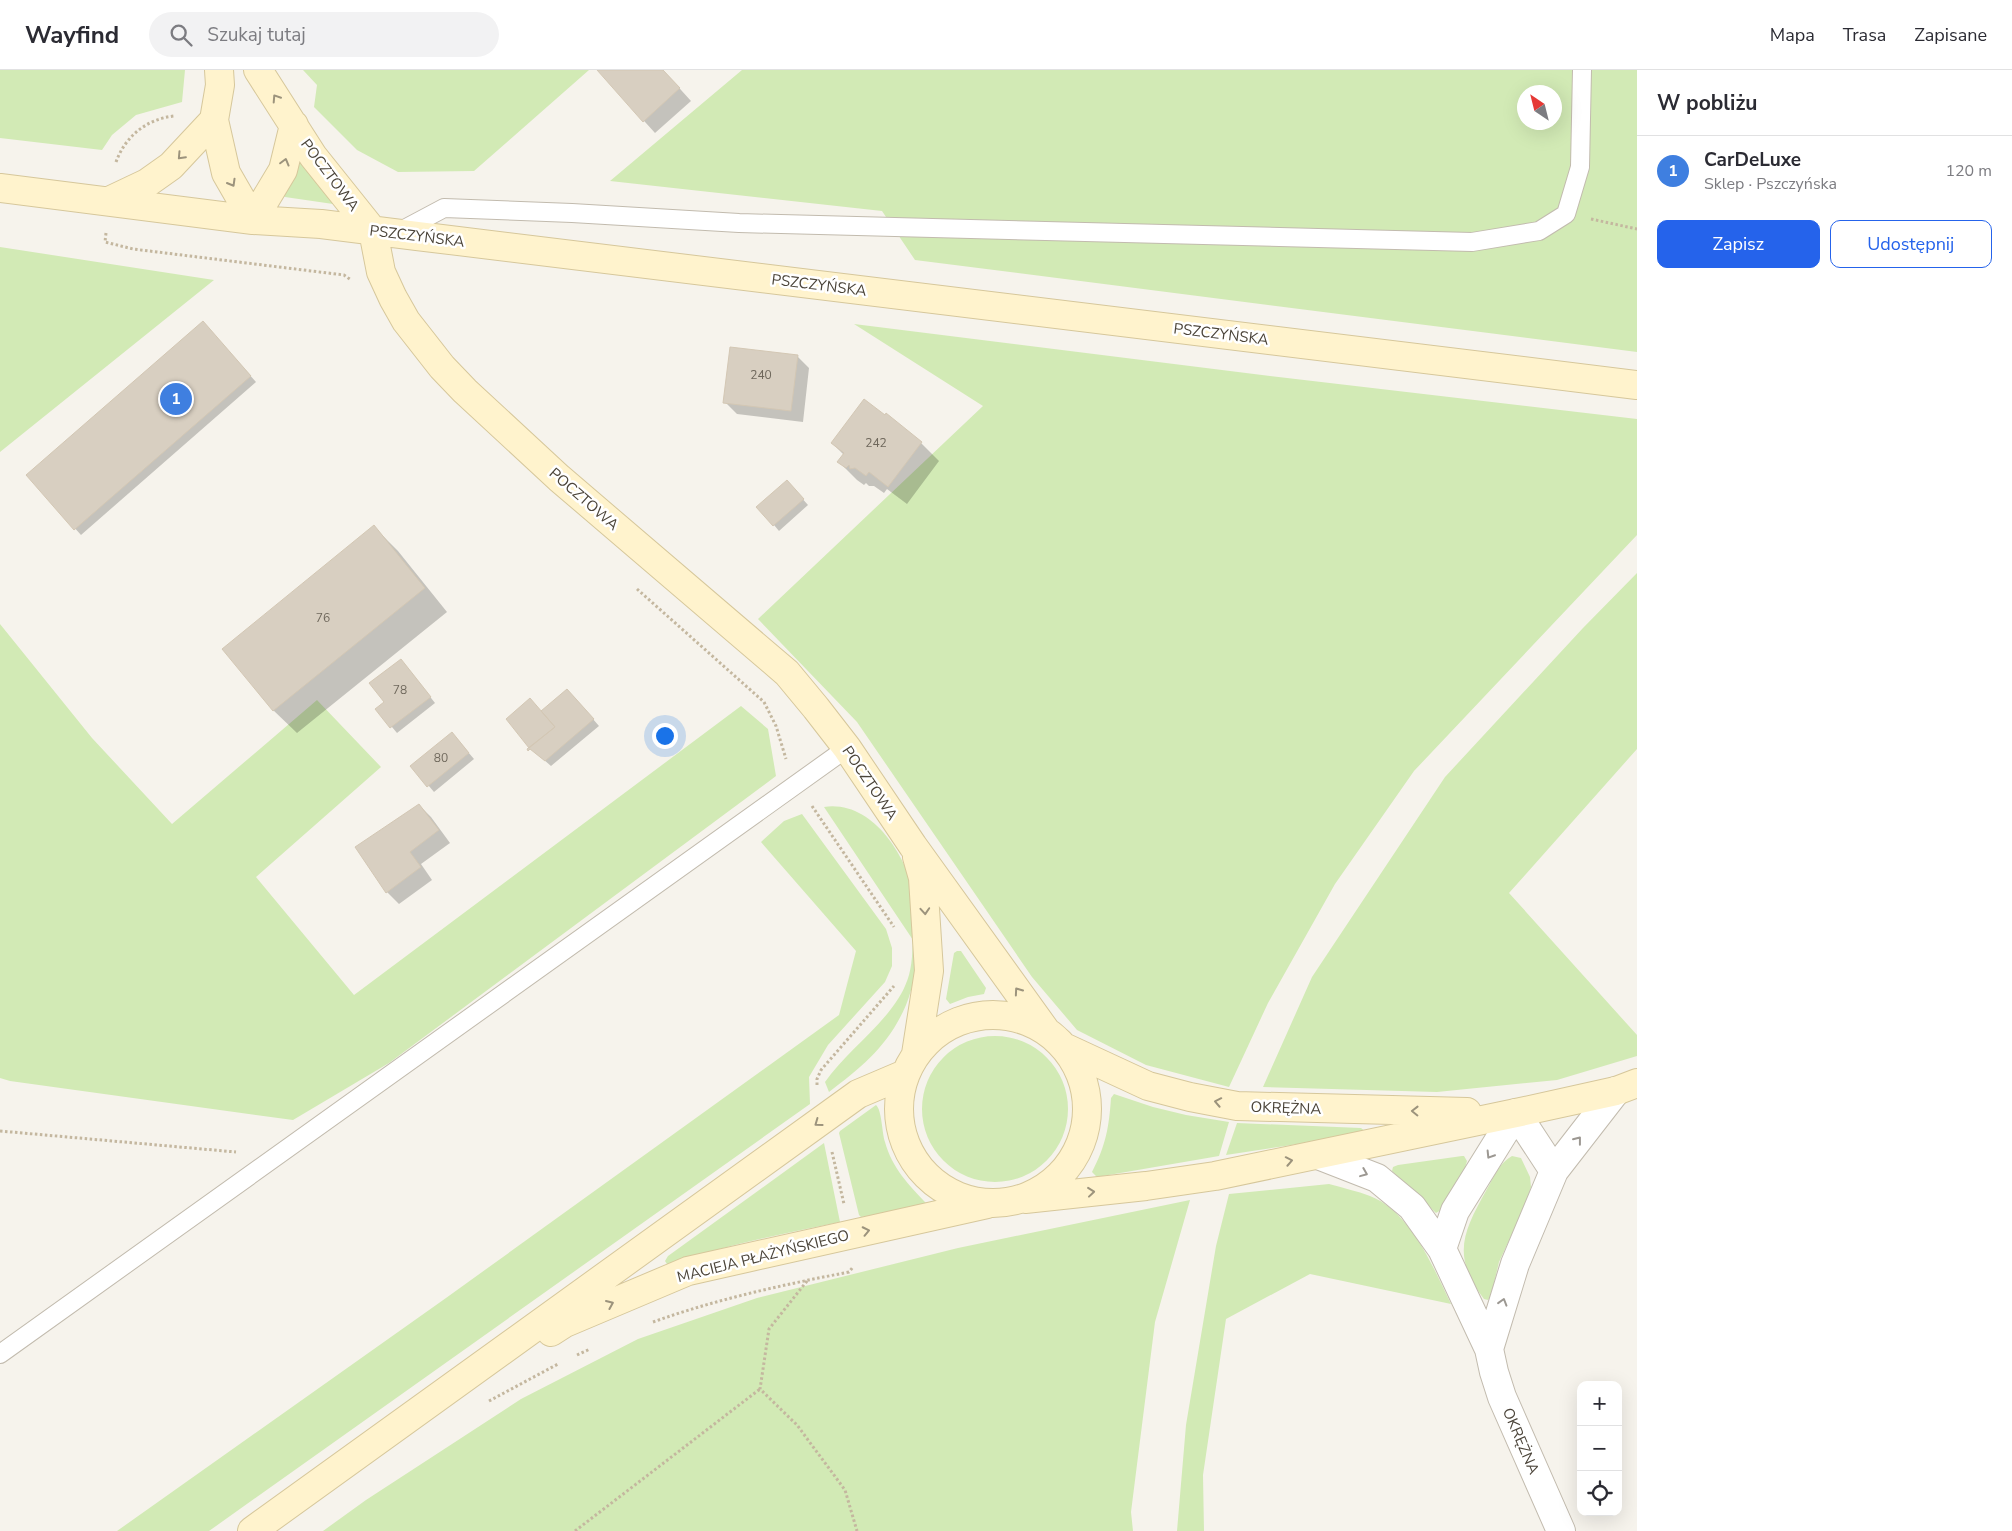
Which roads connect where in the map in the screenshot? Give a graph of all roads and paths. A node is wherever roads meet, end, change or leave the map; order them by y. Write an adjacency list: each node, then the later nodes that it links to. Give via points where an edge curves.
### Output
1 (220, 70): 4 (street)
2 (258, 70): 5 (street, POCZTOWA, one-way to 2)
3 (1582, 70): 8 (lane, via 1580,167)
4 (214, 120): 7 (street, one-way to 7, via 171,166 147,183); 9 (street, one-way to 9, via 226,172)
5 (294, 125): 9 (street, POCZTOWA, one-way to 5, via 283,170); 11 (street, POCZTOWA, via 333,182)
6 (0, 188): 7 (street, PSZCZYŃSKA)
7 (109, 201): 9 (street, PSZCZYŃSKA)
8 (1566, 214): 10 (path); 11 (lane, via 1539,231 1472,242 739,223 444,208)
9 (253, 220): 11 (street, PSZCZYŃSKA)
10 (1637, 229)
11 (385, 232): 14 (street, PSZCZYŃSKA); 16 (street, POCZTOWA, via 381,272 406,321 442,367 559,478 786,673)
12 (105, 242): 13 (path, via 133,249 344,275)
13 (352, 280)
14 (1637, 385)
15 (636, 588): 17 (path, via 764,702 785,756)
16 (847, 748): 17 (lane); 18 (street, POCZTOWA)
17 (800, 782): 19 (path, via 813,808); 29 (lane)
18 (913, 846): 21 (street, POCZTOWA, one-way to 18); 23 (street, POCZTOWA, one-way to 23, via 923,878 929,971)
19 (895, 929)
20 (896, 982): 26 (path, via 821,1070 817,1088)
21 (1046, 1030): 22 (street); 23 (street, via 1020,1018 991,1014 962,1020 936,1033)
22 (1066, 1048): 25 (street, OKRĘŻNA, one-way to 22, via 1237,1106 1148,1086); 31 (street, via 1082,1075 1088,1104 1085,1134 1072,1162 1052,1184)
23 (910, 1064): 26 (street, MACIEJA PŁAŻYŃSKIEGO, via 858,1094); 32 (street, POCZTOWA, via 898,1103 901,1133 912,1160 932,1183 958,1198)
24 (1627, 1087): 25 (street, OKRĘŻNA); 30 (street, OKRĘŻNA, one-way to 24)
25 (1516, 1113): 28 (street, OKRĘŻNA); 30 (street); 34 (street, one-way to 34, via 1455,1211)
26 (825, 1118): 33 (path); 44 (street, MACIEJA PŁAŻYŃSKIEGO, one-way to 44)
27 (0, 1131): 29 (path)
28 (1318, 1155): 31 (street, OKRĘŻNA, one-way to 28, via 1215,1176); 34 (street, OKRĘŻNA, one-way to 34, via 1377,1178 1412,1207)
29 (273, 1158): 39 (lane)
30 (1554, 1171): 38 (street, OKRĘŻNA, one-way to 30, via 1514,1264)
31 (1025, 1199): 32 (street, OKRĘŻNA)
32 (987, 1204): 33 (street, MACIEJA PŁAŻYŃSKIEGO, one-way to 32)
33 (851, 1234): 35 (path, via 858,1261 849,1272); 44 (street, MACIEJA PŁAŻYŃSKIEGO, one-way to 33, via 565,1323 680,1274)
34 (1442, 1248): 38 (street, OKRĘŻNA)
35 (808, 1280): 36 (path, via 706,1304); 42 (path, via 769,1329)
36 (645, 1326)
37 (591, 1348): 40 (path)
38 (1489, 1349): 48 (street, OKRĘŻNA, via 1502,1397)
39 (0, 1354)
40 (575, 1356)
41 (566, 1360): 43 (path)
42 (760, 1389): 46 (path); 47 (path, via 797,1425 845,1490)
43 (487, 1402)
44 (394, 1428): 45 (street, MACIEJA PŁAŻYŃSKIEGO)
45 (252, 1531)
46 (575, 1531)
47 (858, 1531)
48 (1561, 1531)

